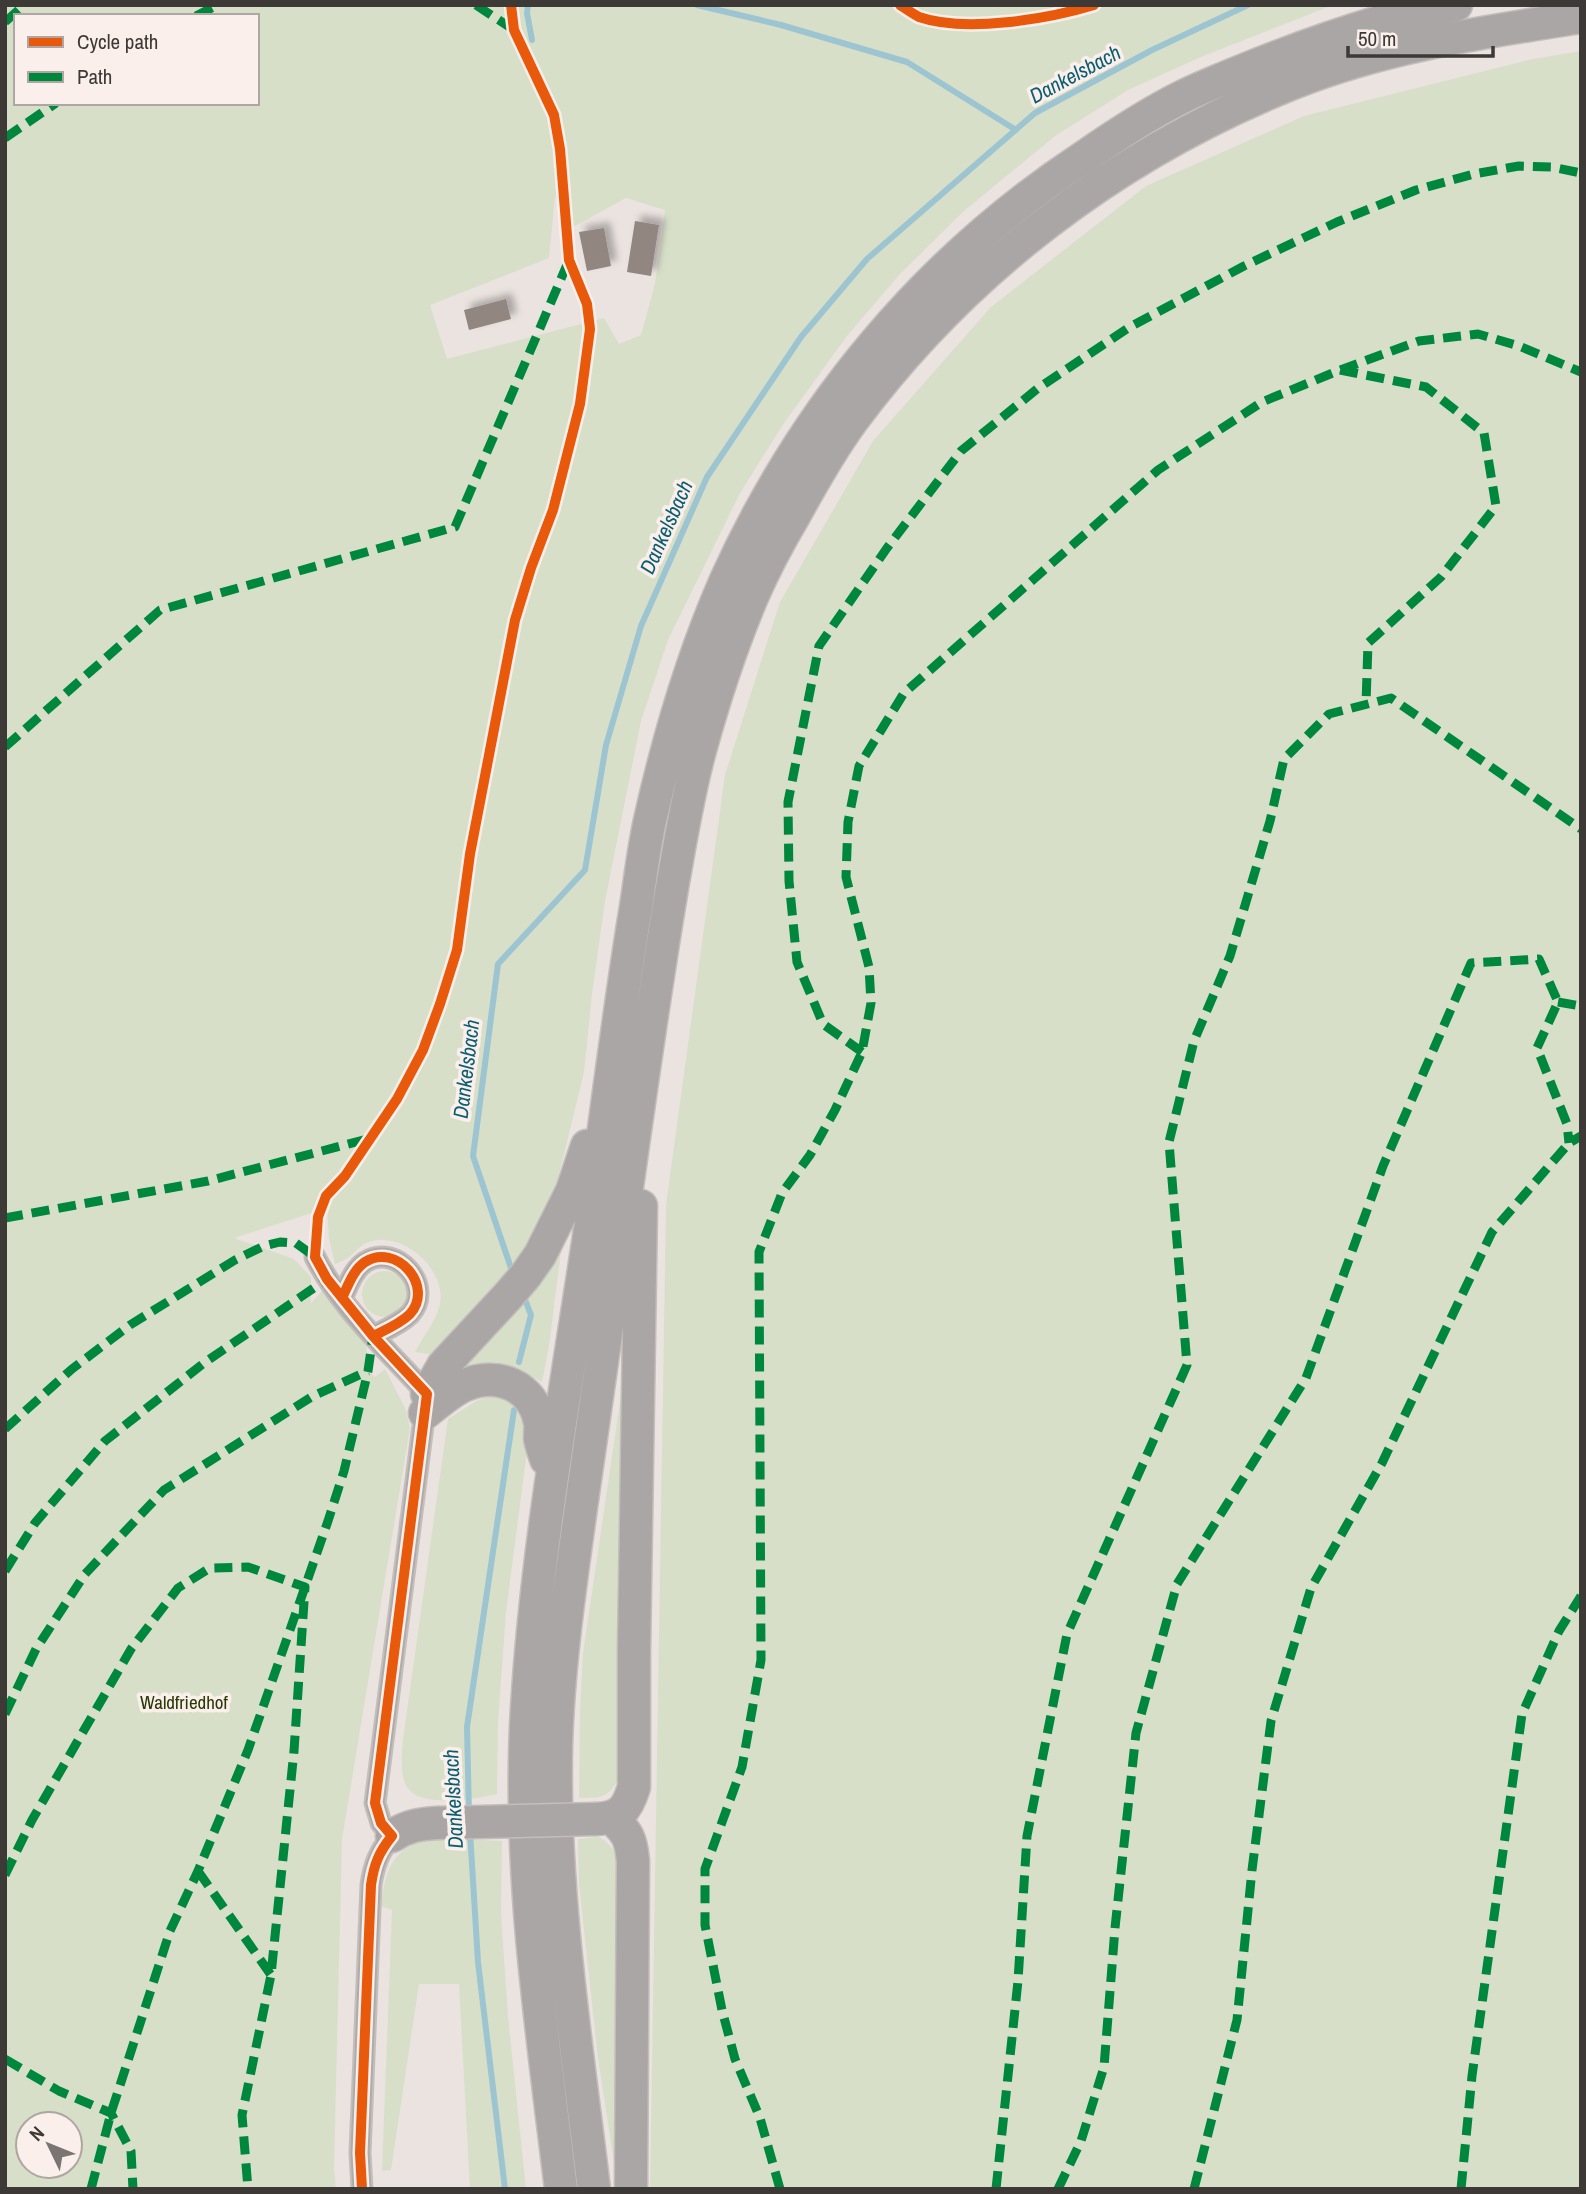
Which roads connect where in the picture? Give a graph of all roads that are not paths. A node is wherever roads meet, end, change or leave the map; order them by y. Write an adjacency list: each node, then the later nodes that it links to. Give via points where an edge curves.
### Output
1 (1456, 5): 3 (highway, via 1385,20 1279,56 1185,95 1123,131 1012,207 934,278 861,357 788,461 725,583 697,653 650,820)
2 (1581, 18): 4 (highway, via 1395,50 1297,81 1204,123 1077,199 1033,233 957,302 884,379 847,428 778,544 753,594 729,660 699,754 682,835)
3 (612, 1065): 8 (highway, via 572,1191 540,1255 443,1366); 9 (highway)
4 (644, 1071): 10 (highway, via 634,1787 629,1803); 14 (highway, via 572,1572 556,1749 559,1880)
5 (315, 1257): 6 (street)
6 (342, 1298): 7 (street); 7 (street, via 355,1273 374,1258 392,1259 408,1267 417,1282 415,1305 406,1318)
7 (373, 1336): 8 (street)
8 (426, 1404): 9 (highway, via 466,1385 491,1380 524,1390 541,1423); 11 (street, via 375,1803 381,1823)
9 (550, 1477): 13 (highway, via 527,1711 526,1787 536,1976)
10 (604, 1819): 11 (highway, bridge, via 437,1823 415,1825); 15 (highway, via 624,1830 632,1843)
11 (392, 1836): 12 (street, via 373,1866 371,1885)
12 (362, 2189)
13 (561, 2189)
14 (594, 2189)
15 (631, 2189)

